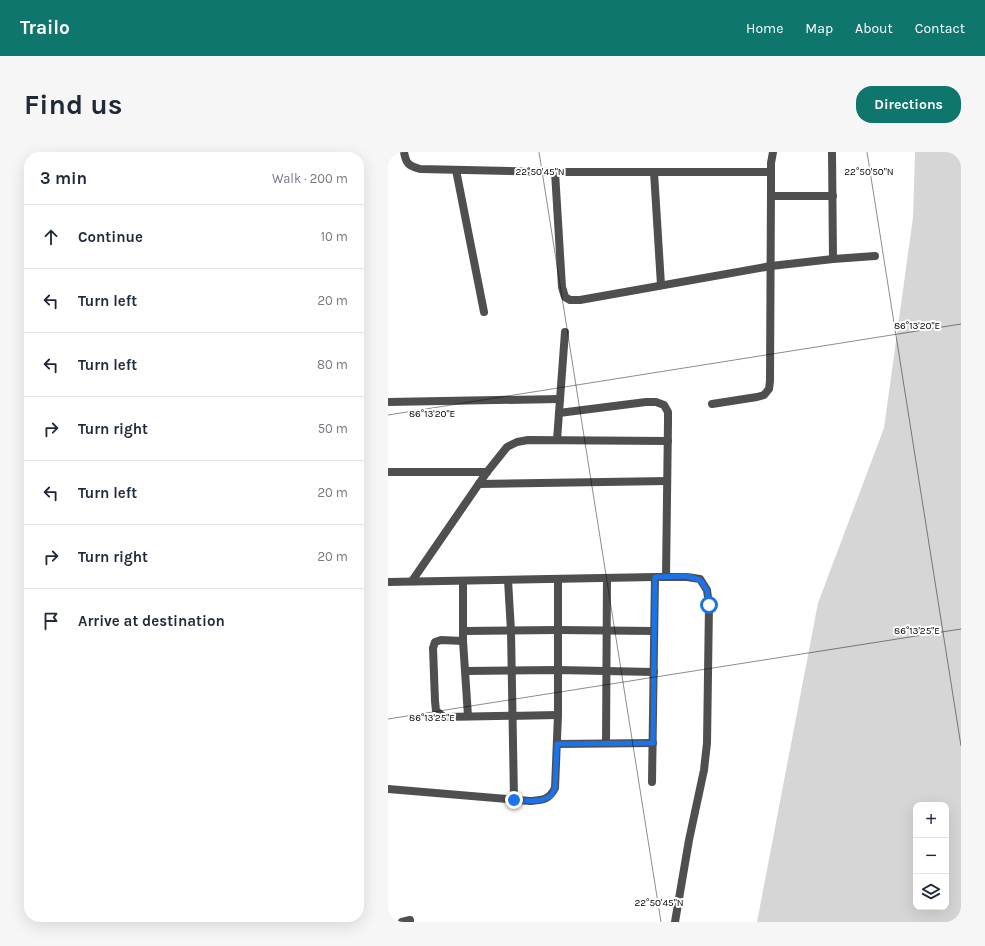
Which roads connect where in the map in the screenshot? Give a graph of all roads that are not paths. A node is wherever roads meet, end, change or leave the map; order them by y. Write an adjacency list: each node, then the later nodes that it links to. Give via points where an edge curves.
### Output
1 (404, 152): 4 (street, via 411,167)
2 (773, 152): 7 (street)
3 (832, 152): 9 (street)
4 (456, 170): 5 (street); 14 (street)
5 (555, 172): 6 (street); 13 (street, via 564,297 580,300)
6 (654, 172): 7 (street); 13 (street)
7 (771, 172): 8 (street)
8 (771, 196): 9 (street); 12 (street)
9 (833, 196): 11 (street)
10 (875, 256): 11 (street)
11 (832, 259): 12 (street)
12 (771, 266): 13 (street); 18 (street, via 769,389 757,397)
13 (661, 285)
14 (484, 312)
15 (565, 332): 16 (street)
16 (560, 399): 17 (street); 19 (street)
17 (388, 402)
18 (712, 404)
19 (559, 413): 20 (street); 21 (street, via 656,402 664,405 668,412)
20 (557, 440): 21 (street); 23 (street, via 517,442 508,447)
21 (668, 441): 24 (street)
22 (388, 472): 23 (street)
23 (487, 472): 25 (street)
24 (667, 481): 25 (street); 27 (street)
25 (479, 484): 31 (street)
26 (655, 577): 27 (street); 28 (street); 38 (street)
27 (666, 577): 54 (street, via 687,576 700,580 707,590 709,605 707,743)
28 (607, 578): 29 (street); 37 (street)
29 (558, 579): 30 (street); 34 (street)
30 (508, 580): 32 (street); 36 (street)
31 (412, 581): 32 (street); 33 (street)
32 (463, 581): 35 (street)
33 (388, 582)
34 (558, 630): 36 (street); 37 (street); 40 (street)
35 (464, 631): 36 (street); 39 (street)
36 (511, 631): 42 (street)
37 (607, 631): 38 (street); 43 (street)
38 (654, 631): 44 (street)
39 (464, 641): 41 (street); 47 (street, via 435,642 432,657 434,701 436,711 444,717)
40 (558, 670): 42 (street); 43 (street); 46 (street)
41 (465, 671): 42 (street); 47 (street)
42 (511, 671): 45 (street)
43 (607, 671): 44 (street); 48 (street)
44 (654, 672): 49 (street)
45 (512, 715): 46 (street); 47 (street); 53 (street)
46 (558, 715): 50 (street)
47 (468, 716)
48 (606, 743): 49 (street); 50 (street)
49 (653, 743): 51 (street)
50 (557, 744): 53 (street, via 555,788 551,796 542,800)
51 (652, 782)
52 (388, 789): 53 (street)
53 (514, 800)
54 (675, 922)

